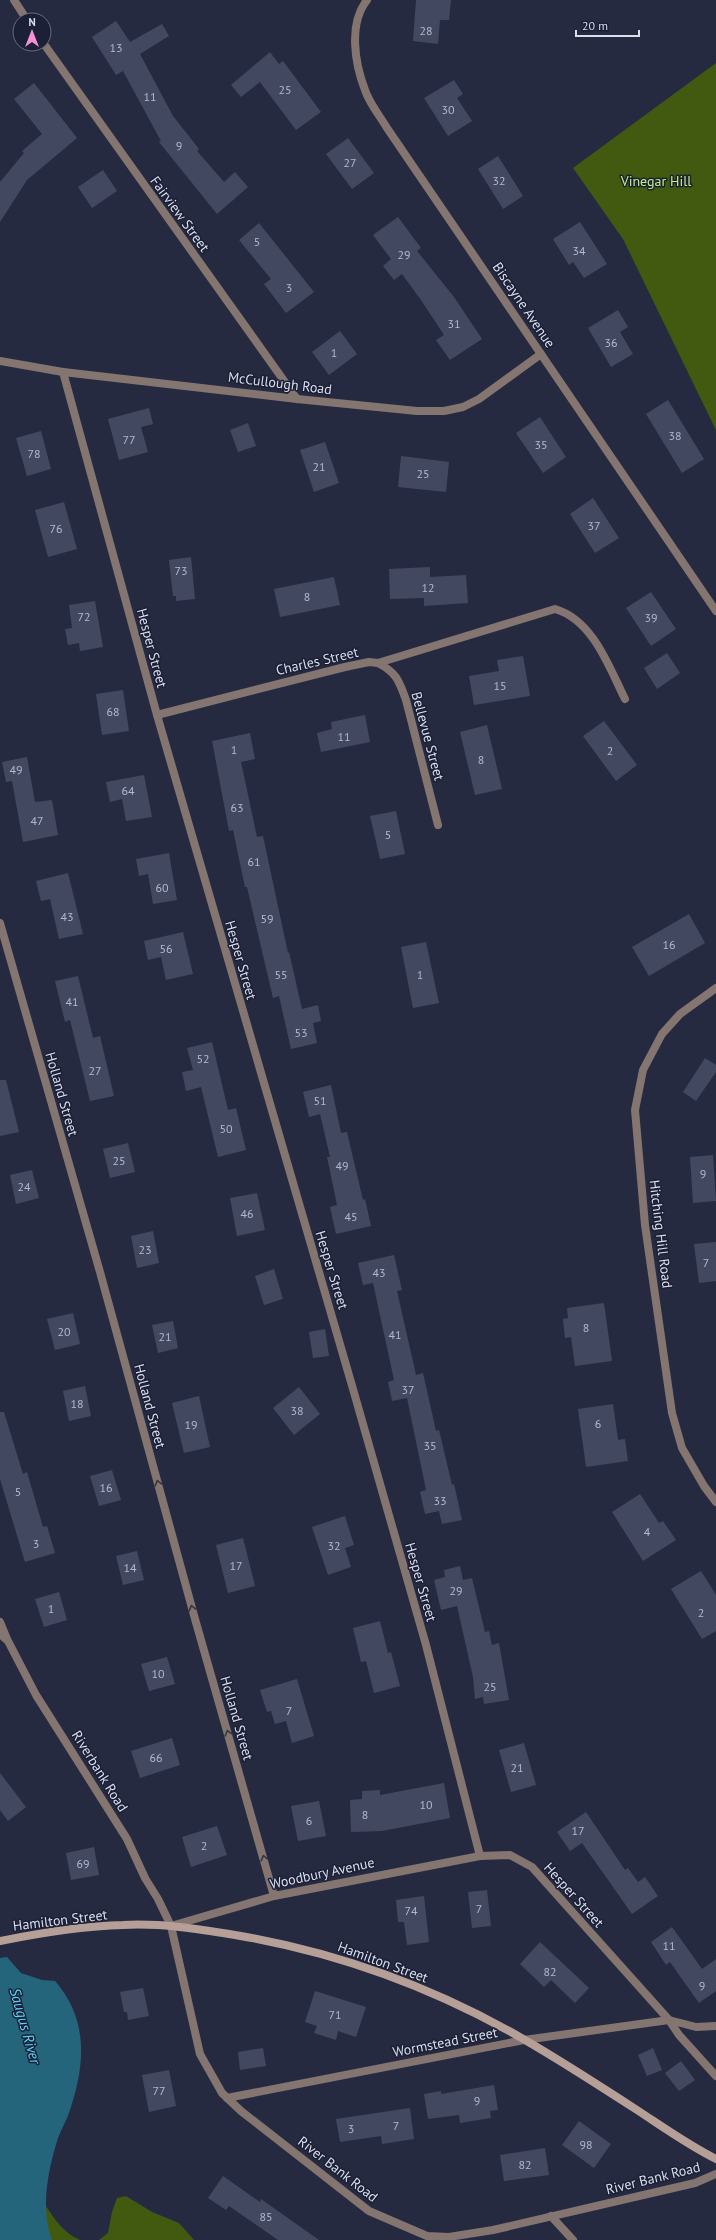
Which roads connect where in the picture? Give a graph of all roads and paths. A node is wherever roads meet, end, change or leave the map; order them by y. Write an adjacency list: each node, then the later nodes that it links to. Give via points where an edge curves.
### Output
1 (14, 0): 3 (street)
2 (366, 0): 5 (street, Biscayne Avenue, via 357,25 355,45 365,91 387,128)
3 (22, 12)
4 (50, 52): 8 (street, Fairview Street)
5 (541, 354): 8 (street, McCullough Road, via 479,399 450,410 417,411); 9 (street, Biscayne Avenue)
6 (0, 361): 7 (street, McCullough Road)
7 (63, 372): 8 (street, McCullough Road); 12 (street, Hesper Street)
8 (297, 399)
9 (716, 611)
10 (378, 663): 11 (street, Charles Street, via 555,608 568,612 592,636); 12 (street, Charles Street, via 369,662 345,667); 13 (street, Bellevue Street, via 392,670 400,682)
11 (625, 699)
12 (157, 715): 20 (street, Hesper Street, via 426,1645)
13 (438, 825)
14 (0, 923): 21 (street, Holland Street, one-way to 14)
15 (716, 988): 16 (street, Hitching Hill Road, via 680,1014 662,1034 643,1070 635,1110 645,1225 672,1413 682,1448)
16 (716, 1502)
17 (0, 1622): 19 (street)
18 (0, 1634): 19 (street, Riverbank Road)
19 (8, 1641): 22 (street, Riverbank Road, via 36,1696 127,1839)
20 (480, 1856): 21 (street, Woodbury Avenue); 24 (street, Hesper Street, via 510,1855 532,1867)
21 (274, 1896): 22 (street, Woodbury Avenue)
22 (171, 1926): 23 (main road, Hamilton Street, via 122,1925 59,1931); 26 (main road, Hamilton Street, via 308,1949 373,1970 442,1998); 28 (street, River Bank Road, via 200,2054)
23 (0, 1941)
24 (669, 2020): 25 (street, via 696,2027); 26 (street, Wormstead Street); 27 (street, Hesper Street)
25 (716, 2026)
26 (524, 2040): 28 (street, Wormstead Street); 29 (main road, Hamilton Street)
27 (716, 2076)
28 (227, 2098): 31 (street, River Bank Road, via 369,2211 427,2236 449,2237 493,2230)
29 (716, 2159)
30 (716, 2174): 31 (street, River Bank Road, via 695,2183)
31 (551, 2216): 32 (street)
32 (573, 2240)

